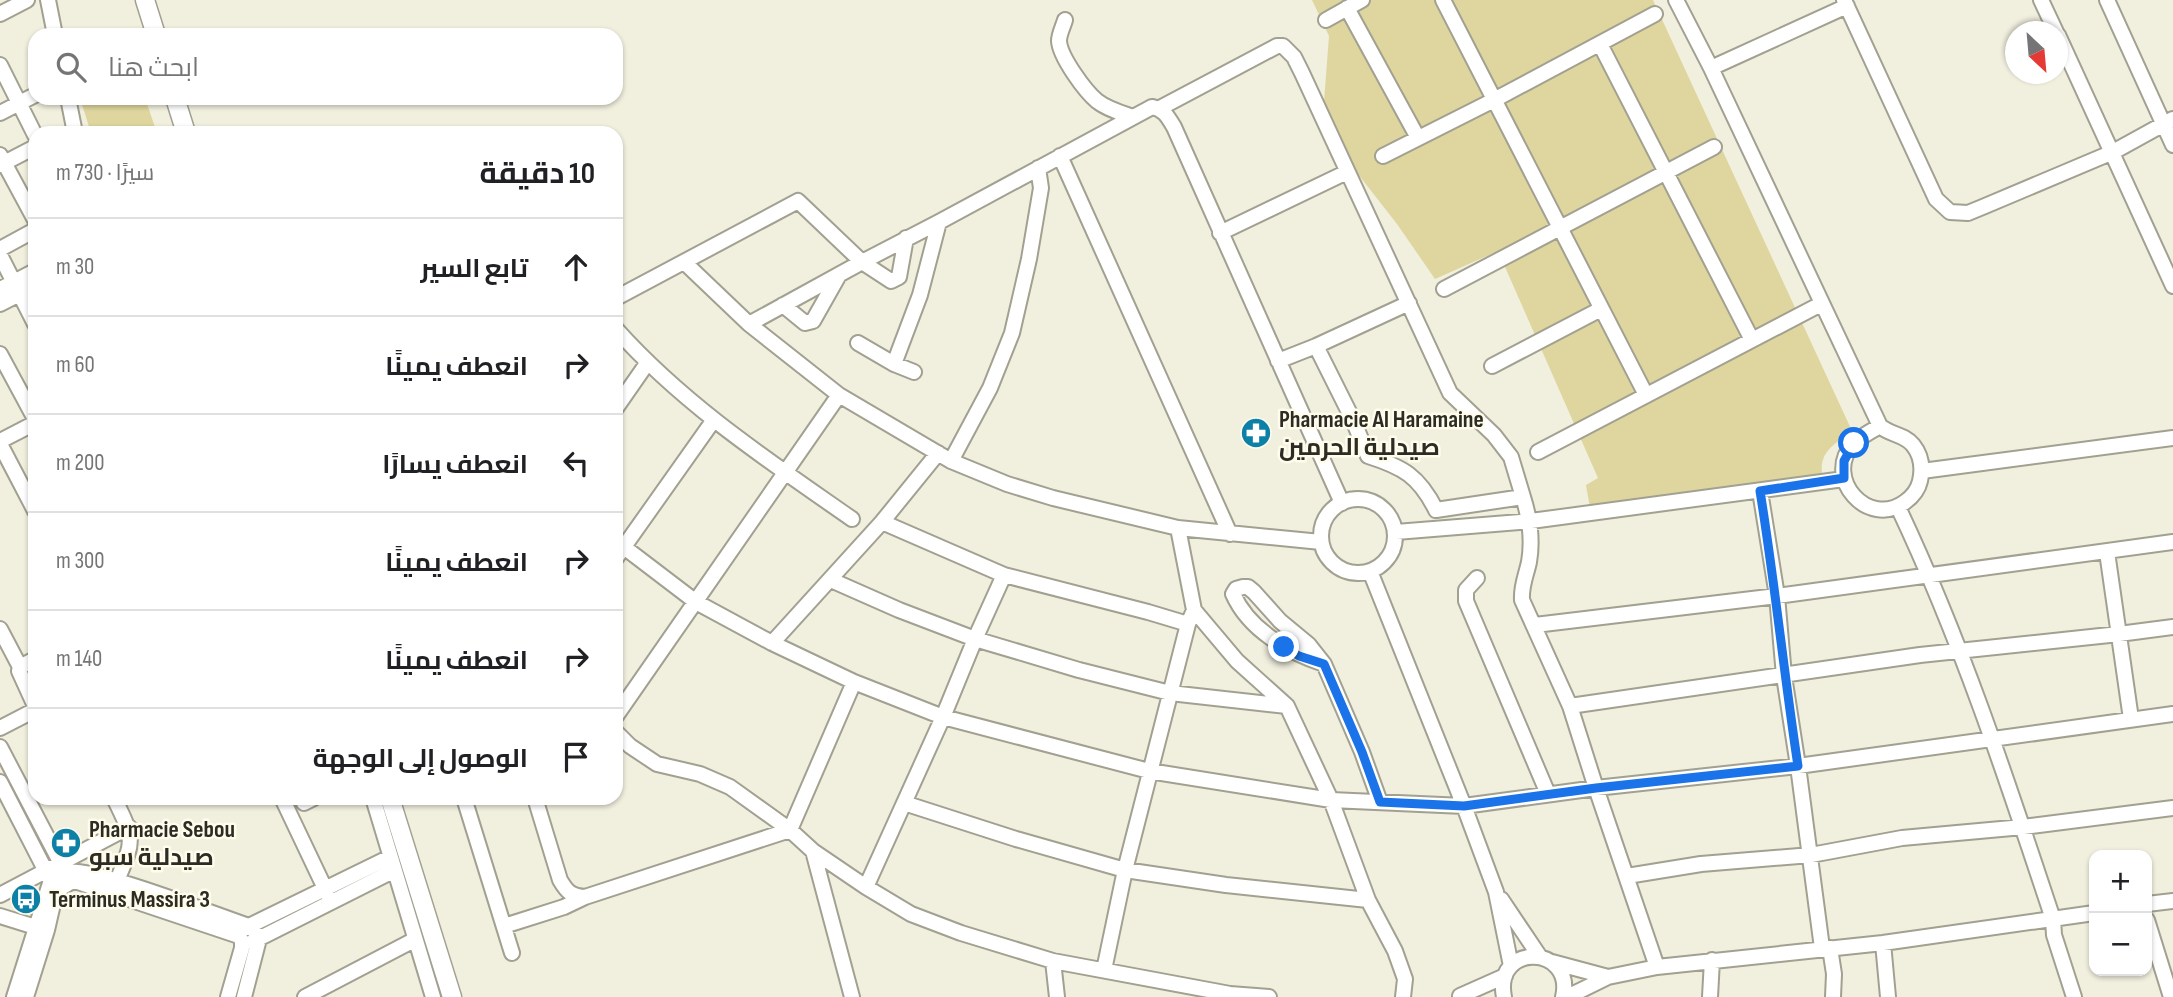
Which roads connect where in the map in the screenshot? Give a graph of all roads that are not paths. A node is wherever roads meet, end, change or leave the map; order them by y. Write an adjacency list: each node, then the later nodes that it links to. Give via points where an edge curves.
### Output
1 (27, 0): 11 (street)
2 (48, 0): 16 (street)
3 (145, 0): 17 (main road)
4 (1362, 0): 10 (street)
5 (1443, 0): 23 (street)
6 (1676, 0): 21 (street)
7 (2041, 0): 15 (street)
8 (2107, 0): 30 (street)
9 (1845, 3): 21 (street); 38 (street, via 1937,199 1950,212 1968,213)
10 (1347, 8): 14 (street); 34 (street)
11 (0, 14)
12 (1655, 14): 18 (street)
13 (1065, 20): 29 (street, via 1059,38 1069,67 1097,101)
14 (1325, 20)
15 (2051, 21)
16 (54, 28)
17 (154, 28)
18 (1600, 44): 23 (street); 44 (street)
19 (2068, 56): 38 (street)
20 (0, 65): 24 (street)
21 (1711, 68): 65 (street)
22 (28, 99): 24 (street)
23 (1494, 100): 34 (street); 47 (street)
24 (20, 103): 28 (street); 31 (street)
25 (69, 105): 32 (street)
26 (177, 105): 33 (main road)
27 (1160, 108): 29 (street); 43 (street, via 1251,58 1283,46 1303,73); 48 (street, via 1174,127)
28 (0, 113)
29 (1133, 117): 39 (street)
30 (2168, 122): 35 (street); 38 (street)
31 (31, 126)
32 (71, 126)
33 (184, 126)
34 (1418, 138): 40 (street)
35 (2173, 145)
36 (1714, 147): 44 (street)
37 (28, 150): 41 (street)
38 (2113, 152): 57 (street)
39 (1060, 156): 42 (street); 108 (street)
40 (1383, 156)
41 (1, 161): 45 (street)
42 (1038, 168): 46 (street); 90 (street, via 1041,188 1012,333 990,388)
43 (1347, 172): 48 (street); 63 (street)
44 (1666, 173): 47 (street); 71 (street)
45 (28, 208)
46 (939, 222): 50 (street); 77 (street, via 920,295)
47 (1559, 228): 61 (street); 67 (street)
48 (1220, 233): 75 (street)
49 (28, 234): 51 (street)
50 (906, 238): 54 (street); 54 (street, via 899,277 894,281)
51 (0, 249)
52 (0, 256): 59 (street)
53 (684, 262): 54 (street, via 798,201); 62 (street); 69 (street)
54 (862, 262): 55 (street)
55 (840, 274): 66 (street); 66 (street, via 813,321 805,323)
56 (28, 278): 59 (street)
57 (2173, 286)
58 (28, 287): 59 (street)
59 (17, 288): 60 (street); 64 (street); 68 (street)
60 (0, 289)
61 (1444, 289)
62 (623, 294)
63 (1409, 303): 73 (street); 97 (street, via 1450,393 1511,457)
64 (0, 304)
65 (1821, 304): 71 (street); 86 (street)
66 (783, 305): 69 (street)
67 (1601, 309): 78 (street); 81 (street)
68 (28, 310)
69 (749, 324): 80 (street)
70 (623, 337): 76 (street)
71 (1752, 340): 81 (street)
72 (858, 343): 77 (street)
73 (1316, 346): 75 (street); 101 (street, via 1368,456 1395,465 1422,485)
74 (0, 354): 83 (street)
75 (1279, 361): 99 (street)
76 (648, 362): 82 (street); 84 (street)
77 (894, 364): 79 (street)
78 (1492, 366)
79 (914, 372)
80 (839, 395): 90 (street); 92 (street)
81 (1646, 395): 89 (street)
82 (623, 398)
83 (28, 408)
84 (713, 421): 92 (street); 109 (street)
85 (28, 425): 88 (street)
86 (1881, 426): 91 (street, via 1912,444); 93 (street, via 1861,437 1848,452)
87 (2173, 438): 91 (street)
88 (0, 442): 95 (street)
89 (1538, 452)
90 (945, 457): 104 (street); 105 (street, via 1007,484)
91 (1922, 471): 100 (street, via 1912,496)
92 (785, 472): 102 (street); 120 (street)
93 (1844, 478): 96 (street); 100 (street, via 1849,491 1867,507)
94 (28, 479): 95 (street)
95 (20, 483): 98 (street)
96 (1760, 491): 103 (street); 119 (street)
97 (1523, 497): 101 (street); 103 (street)
98 (28, 498)
99 (1342, 503): 107 (street, via 1355,499 1380,506); 110 (street, via 1325,519)
100 (1898, 507): 115 (street)
101 (1436, 510): 106 (street)
102 (852, 519)
103 (1531, 521): 106 (street); 123 (street, via 1530,553 1521,589)
104 (882, 522): 116 (street); 118 (street)
105 (1178, 528): 108 (street); 121 (street)
106 (1440, 528): 107 (street)
107 (1395, 532): 114 (street, via 1387,559)
108 (1230, 534): 110 (street)
109 (623, 542)
110 (1321, 542): 114 (street, via 1333,564 1356,573)
111 (2173, 542): 113 (street)
112 (623, 552): 120 (street)
113 (2107, 552): 115 (street); 126 (street)
114 (1370, 571): 164 (street)
115 (1930, 574): 119 (street); 129 (street)
116 (1004, 575): 122 (street); 127 (street)
117 (1477, 578): 152 (street, via 1466,590 1466,601)
118 (831, 580): 127 (street); 128 (street)
119 (1777, 596): 123 (street); 133 (street)
120 (696, 602): 128 (street); 137 (street)
121 (1194, 610): 122 (street); 138 (street, via 1237,660)
122 (1188, 624): 136 (street)
123 (1535, 625): 139 (street)
124 (2173, 627): 126 (street)
125 (0, 629): 132 (street)
126 (2119, 634): 129 (street); 143 (street)
127 (975, 639): 136 (street); 142 (street)
128 (772, 643): 134 (street)
129 (1960, 652): 133 (street); 145 (street)
130 (28, 663): 132 (street)
131 (1324, 664): 131 (street, via 1254,592 1248,587 1236,590 1236,601 1259,628 1299,656); 155 (street)
132 (20, 667): 135 (street)
133 (1784, 676): 139 (street); 148 (street)
134 (854, 682): 142 (street); 168 (street)
135 (28, 692)
136 (1170, 693): 138 (street); 149 (street)
137 (623, 706)
138 (1287, 706): 154 (street)
139 (1570, 706): 151 (street)
140 (28, 712): 144 (street)
141 (2173, 715): 143 (street)
142 (943, 717): 149 (street); 156 (street)
143 (2131, 719): 145 (street)
144 (0, 728)
145 (1993, 739): 148 (street); 167 (street)
146 (623, 740): 168 (street, via 657,764 716,780)
147 (0, 747): 153 (street)
148 (1798, 766): 151 (street); 170 (street)
149 (1149, 772): 154 (street); 172 (street)
150 (0, 782): 175 (street)
151 (1596, 788): 152 (street); 174 (street)
152 (1548, 794): 164 (street)
153 (28, 800)
154 (1331, 800): 155 (street); 182 (street)
155 (1380, 802): 164 (street)
156 (904, 803): 172 (street); 177 (street)
157 (31, 805): 173 (street)
158 (118, 805): 166 (street)
159 (285, 805): 180 (street)
160 (375, 805): 171 (street)
161 (392, 805): 213 (main road)
162 (466, 805): 189 (street)
163 (537, 805): 181 (street, via 560,880 573,896)
164 (1464, 806): 178 (street)
165 (2173, 807): 167 (street)
166 (129, 827): 173 (street); 176 (street, via 130,850)
167 (2023, 827): 170 (street, via 1902,838); 187 (street)
168 (790, 830): 169 (street); 181 (street)
169 (813, 851): 177 (street); 214 (street)
170 (1811, 855): 174 (street, via 1701,864); 197 (street)
171 (391, 864): 180 (street); 194 (street)
172 (1125, 870): 182 (street); 203 (street)
173 (66, 872): 175 (street); 175 (street); 176 (street, via 82,872)
174 (1627, 876): 202 (street)
175 (51, 881): 179 (street); 190 (street)
176 (115, 887): 188 (street); 191 (street)
177 (866, 887): 201 (street, via 911,915)
178 (1496, 892): 199 (street); 204 (street)
179 (0, 895)
180 (328, 895): 188 (street); 193 (street)
181 (585, 897): 189 (street)
182 (1368, 900): 217 (street, via 1395,951 1405,979)
183 (2173, 901): 184 (street)
184 (2152, 903)
185 (2089, 913): 187 (street)
186 (0, 916): 190 (street)
187 (2053, 919): 195 (street); 224 (street)
188 (249, 926): 191 (street); 193 (street)
189 (503, 926): 198 (street)
190 (41, 929): 207 (street); 208 (street)
191 (232, 934): 196 (street, via 241,938)
192 (2152, 936): 225 (street)
193 (259, 939): 196 (street); 210 (street)
194 (414, 940): 211 (street); 212 (street)
195 (1883, 943): 197 (street); 223 (street)
196 (242, 948): 209 (street)
197 (1826, 948): 200 (street); 222 (street, via 1834,974)
198 (512, 953)
199 (1545, 959): 204 (street, via 1521,959); 205 (street); 220 (street, via 1562,976)
200 (1712, 960): 202 (street); 221 (street)
201 (1053, 961): 203 (street); 215 (street)
202 (1657, 967): 205 (street)
203 (1104, 970): 206 (street)
204 (1508, 971): 218 (street); 219 (street)
205 (1608, 977): 220 (street)
206 (1231, 995): 216 (street)
207 (14, 997)
208 (26, 997)
209 (228, 997)
210 (244, 997)
211 (305, 997)
212 (433, 997)
213 (452, 997)
214 (852, 997)
215 (1057, 997)
216 (1269, 997)
217 (1403, 997)
218 (1457, 997)
219 (1504, 997)
220 (1565, 997)
221 (1710, 997)
222 (1833, 997)
223 (1888, 997)
224 (2074, 997)
225 (2171, 997)

